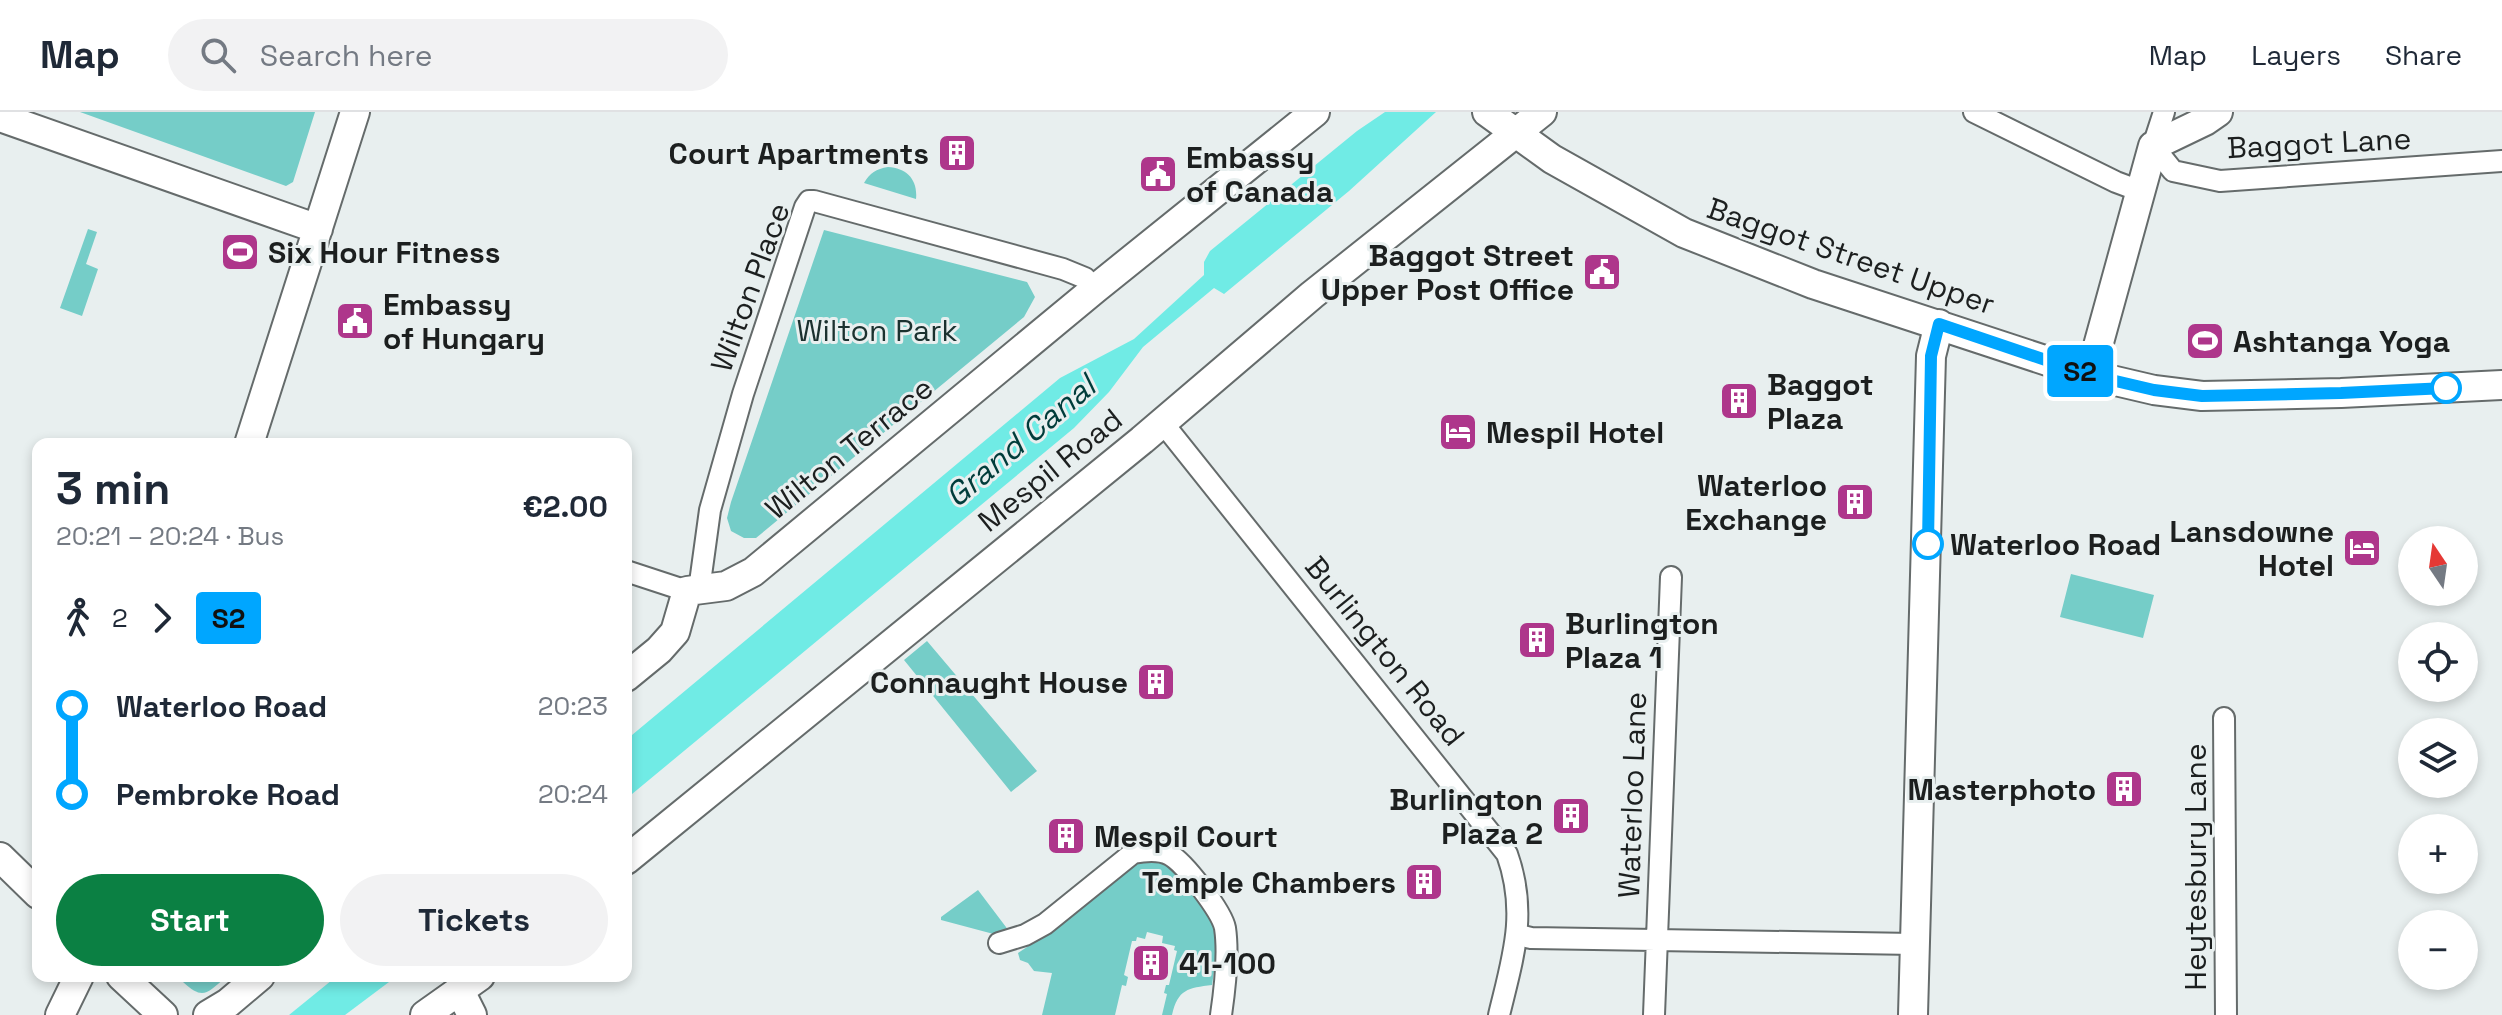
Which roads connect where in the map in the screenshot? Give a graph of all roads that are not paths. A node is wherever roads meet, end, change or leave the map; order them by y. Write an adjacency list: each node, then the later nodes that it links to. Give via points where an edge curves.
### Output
1 (355, 112): 13 (street)
2 (1315, 112): 14 (street, Wilton Terrace)
3 (1487, 112): 9 (street, Baggot Street Upper)
4 (1542, 112): 9 (street, Mespil Road)
5 (1974, 112): 12 (street)
6 (2164, 112): 10 (street)
7 (2218, 112): 10 (street)
8 (0, 117): 13 (street)
9 (1516, 133): 15 (street, Baggot Street Upper, via 1684,233 1813,284); 18 (street, Mespil Road)
10 (2153, 146): 11 (street, Baggot Lane, via 2173,171 2220,181); 12 (street)
11 (2502, 161)
12 (2128, 187): 16 (street)
13 (318, 229): 19 (street)
14 (1095, 289): 22 (street, Wilton Terrace, via 753,572 726,586); 22 (street, Wilton Place, via 1085,278 1063,269 809,201 743,394)
15 (1939, 324): 16 (street, Baggot Street Upper); 31 (street, via 1931,356)
16 (2090, 375): 17 (street, Baggot Street Upper, via 2202,396)
17 (2502, 385)
18 (1162, 422): 25 (street, Mespil Road); 28 (street, Burlington Road, via 1507,854 1517,889)
19 (253, 438)
20 (632, 573): 22 (street)
21 (1671, 577): 29 (street, Waterloo Lane)
22 (693, 590): 23 (street, via 675,632)
23 (632, 672)
24 (2224, 718): 44 (street, Heytesbury Lane)
25 (632, 855)
26 (0, 857): 27 (street)
27 (32, 888)
28 (1518, 935): 29 (street); 41 (street, Burlington Road)
29 (1657, 940): 31 (street); 42 (street, Waterloo Lane)
30 (999, 943): 40 (street, via 1045,924 1133,853 1170,855 1221,914 1226,954)
31 (1915, 944): 43 (street)
32 (76, 982): 36 (street)
33 (127, 982): 37 (street)
34 (253, 982): 38 (street)
35 (471, 994): 39 (street)
36 (60, 1015)
37 (163, 1015)
38 (208, 1015)
39 (425, 1015)
40 (1221, 1015)
41 (1499, 1015)
42 (1654, 1015)
43 (1913, 1015)
44 (2226, 1015)

